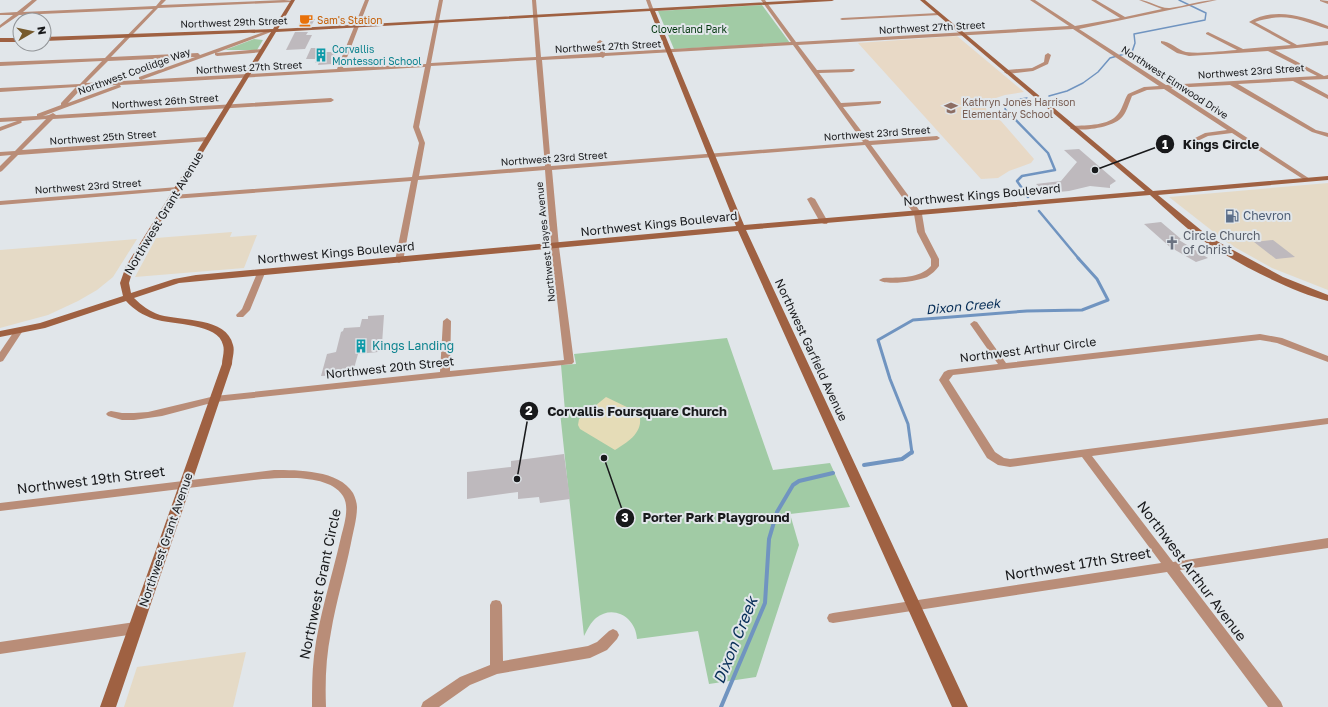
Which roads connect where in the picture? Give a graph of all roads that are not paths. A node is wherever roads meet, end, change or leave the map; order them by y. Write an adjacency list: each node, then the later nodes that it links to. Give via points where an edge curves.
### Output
1 (36, 0): 20 (street)
2 (164, 0): 17 (street)
3 (367, 0): 30 (street)
4 (441, 0): 29 (street)
5 (534, 0): 25 (street, Northwest Hayes Avenue)
6 (648, 0): 19 (street, Northwest Garfield Avenue)
7 (832, 0): 15 (street, Northwest 29th Street)
8 (922, 0): 24 (street)
9 (1032, 0): 32 (street, Northwest Elmwood Drive)
10 (1093, 0): 27 (street)
11 (1141, 0): 18 (street)
12 (1215, 0): 18 (street, Northwest 27th Street)
13 (1322, 0): 16 (street)
14 (293, 1): 17 (street); 34 (street, Northwest Grant Avenue)
15 (764, 2): 19 (street, Northwest 29th Street); 46 (street)
16 (1328, 3)
17 (157, 7): 21 (street); 37 (street)
18 (1166, 9): 27 (street, Northwest 27th Street)
19 (652, 10): 25 (street, Northwest 29th Street); 51 (street, Northwest Garfield Avenue)
20 (20, 12)
21 (42, 12)
22 (12, 13): 23 (street)
23 (0, 14)
24 (938, 14): 28 (street); 36 (street)
25 (535, 16): 29 (street, Northwest 29th Street); 56 (street, Northwest Hayes Avenue)
26 (12, 18): 31 (street)
27 (1124, 18): 32 (street, Northwest 27th Street)
28 (842, 19)
29 (436, 22): 30 (street, Northwest 29th Street); 58 (street)
30 (357, 26): 34 (street, Northwest 29th Street); 60 (street)
31 (0, 27)
32 (1074, 27): 36 (street, Northwest 27th Street); 69 (street, Northwest Elmwood Drive)
33 (1328, 28): 47 (street, via 1294,15 1251,22)
34 (274, 30): 37 (street, Northwest 29th Street); 38 (street, Northwest Coolidge Way); 39 (street, Northwest Grant Avenue)
35 (1208, 33): 50 (street)
36 (962, 34): 46 (street, Northwest 27th Street); 62 (street)
37 (130, 35): 40 (street, Northwest 29th Street); 55 (street)
38 (258, 36): 39 (street); 52 (street, Northwest Coolidge Way)
39 (270, 37): 49 (street, Northwest Grant Avenue)
40 (52, 39)
41 (0, 40): 42 (street)
42 (12, 40)
43 (600, 42): 54 (street)
44 (1163, 42): 50 (street, via 1186,54)
45 (1328, 43): 47 (street)
46 (795, 44): 51 (street, Northwest 27th Street); 61 (street)
47 (1296, 46): 48 (street)
48 (1269, 49): 50 (street); 64 (street)
49 (262, 51): 52 (street); 63 (street, Northwest Grant Avenue)
50 (1242, 51)
51 (670, 52): 54 (street, Northwest 27th Street); 90 (street, Northwest Garfield Avenue)
52 (207, 54): 55 (street); 66 (street, Northwest Coolidge Way)
53 (1048, 55): 62 (street, via 1046,63 1038,68)
54 (603, 56): 56 (street, Northwest 27th Street)
55 (108, 59): 57 (street); 68 (street)
56 (539, 60): 58 (street, Northwest 27th Street); 91 (street, Northwest Hayes Avenue)
57 (0, 64)
58 (428, 66): 60 (street, Northwest 27th Street); 94 (street, via 416,127 422,142)
59 (852, 70): 61 (street)
60 (339, 71): 63 (street, Northwest 27th Street)
61 (816, 72): 74 (street)
62 (1007, 72): 80 (street)
63 (247, 76): 66 (street, Northwest 27th Street); 75 (street, Northwest Grant Avenue)
64 (1326, 77): 65 (street, Northwest 23rd Street)
65 (1294, 79): 67 (street, Northwest 23rd Street); 71 (street)
66 (130, 82): 68 (street, Northwest 27th Street); 76 (street, Northwest Coolidge Way)
67 (1230, 82): 69 (street, Northwest 23rd Street); 83 (street, via 1314,131)
68 (83, 85): 70 (street, Northwest 27th Street); 76 (street)
69 (1164, 87): 80 (street, Northwest 23rd Street, via 1146,88 1132,93 1122,112 1113,121 1098,126); 82 (street, Northwest Elmwood Drive)
70 (0, 90)
71 (1328, 97)
72 (331, 100): 75 (street, Northwest 26th Street)
73 (879, 102): 74 (street)
74 (840, 105): 86 (street)
75 (228, 106): 77 (street, Northwest 26th Street); 85 (street, Northwest Grant Avenue)
76 (61, 107): 77 (street); 78 (street, Northwest Coolidge Way)
77 (51, 117): 78 (street, Northwest 26th Street); 88 (street)
78 (29, 118): 79 (street, Northwest 26th Street); 81 (street, Northwest Coolidge Way)
79 (0, 120)
80 (1073, 128): 97 (street)
81 (0, 129)
82 (1233, 131): 87 (street, via 1206,134); 95 (street, Northwest Elmwood Drive)
83 (1328, 135)
84 (937, 138): 86 (street, Northwest 23rd Street)
85 (208, 139): 88 (street, Northwest 25th Street); 96 (street, Northwest Grant Avenue)
86 (868, 143): 90 (street, Northwest 23rd Street); 101 (street)
87 (1185, 146)
88 (17, 153): 89 (street, Northwest 25th Street); 92 (street)
89 (0, 154)
90 (712, 155): 91 (street, Northwest 23rd Street); 103 (street, Northwest Garfield Avenue)
91 (548, 168): 94 (street, Northwest 23rd Street); 104 (street, Northwest Hayes Avenue)
92 (0, 170)
93 (1328, 178): 95 (street, Northwest Kings Boulevard)
94 (415, 179): 98 (street, Northwest 23rd Street); 105 (street)
95 (1308, 180): 97 (street, Northwest Kings Boulevard)
96 (178, 189): 98 (street, Northwest Grant Avenue); 100 (street, Northwest 23rd Street)
97 (1151, 193): 101 (street, Northwest Kings Boulevard); 109 (street, via 1204,237 1229,254)
98 (173, 197): 108 (street, Northwest Grant Avenue, via 128,272 124,289)
99 (811, 199): 102 (street)
100 (0, 203)
101 (918, 214): 102 (street, Northwest Kings Boulevard); 107 (street, via 921,232 935,259 935,266 927,274 919,277)
102 (824, 222): 103 (street, Northwest Kings Boulevard)
103 (741, 228): 104 (street, Northwest Kings Boulevard); 128 (street, Northwest Garfield Avenue)
104 (554, 247): 105 (street, Northwest Kings Boulevard); 117 (street, Northwest Hayes Avenue)
105 (399, 260): 106 (street, Northwest Kings Boulevard)
106 (261, 273): 108 (street, Northwest Kings Boulevard, via 181,280); 110 (street, via 246,310)
107 (883, 280)
108 (128, 298): 113 (street, Northwest Kings Boulevard); 120 (street, Northwest Grant Avenue, via 136,308 151,316 208,326 224,335 230,353)
109 (1328, 298)
110 (240, 315)
111 (447, 321): 119 (street)
112 (974, 324): 118 (street)
113 (18, 332): 114 (street, Northwest Kings Boulevard); 115 (street)
114 (0, 334)
115 (0, 359)
116 (1328, 359): 118 (street, Northwest Arthur Circle, via 1279,340 1260,337)
117 (569, 362): 119 (street, Northwest 20th Street)
118 (1004, 366): 123 (street, Northwest Arthur Circle, via 951,372 944,377 991,455 1002,462 1010,463)
119 (445, 375): 120 (street, Northwest 20th Street)
120 (214, 399): 121 (street, Northwest 20th Street, via 170,411 121,416); 124 (street, Northwest Grant Avenue)
121 (111, 414)
122 (1328, 421): 123 (street, Northwest Arthur Circle)
123 (1084, 453): 127 (street, Northwest Arthur Avenue)
124 (185, 484): 125 (street, Northwest 19th Street); 131 (street, Northwest Grant Avenue); 136 (street, Northwest Grant Circle, via 262,475 301,474 334,482 349,494 351,514 321,644)
125 (0, 507)
126 (1328, 543): 127 (street, Northwest 17th Street)
127 (1170, 566): 128 (street, Northwest 17th Street); 139 (street, Northwest Arthur Avenue)
128 (914, 605): 130 (street, Northwest 17th Street); 138 (street, Northwest Garfield Avenue)
129 (496, 606): 134 (street)
130 (833, 618)
131 (135, 628): 133 (street); 135 (street, Northwest Grant Avenue)
132 (613, 635): 134 (street, via 602,646 590,652)
133 (0, 648)
134 (497, 668): 137 (street, via 466,681)
135 (108, 707)
136 (319, 707)
137 (428, 707)
138 (960, 707)
139 (1276, 707)

